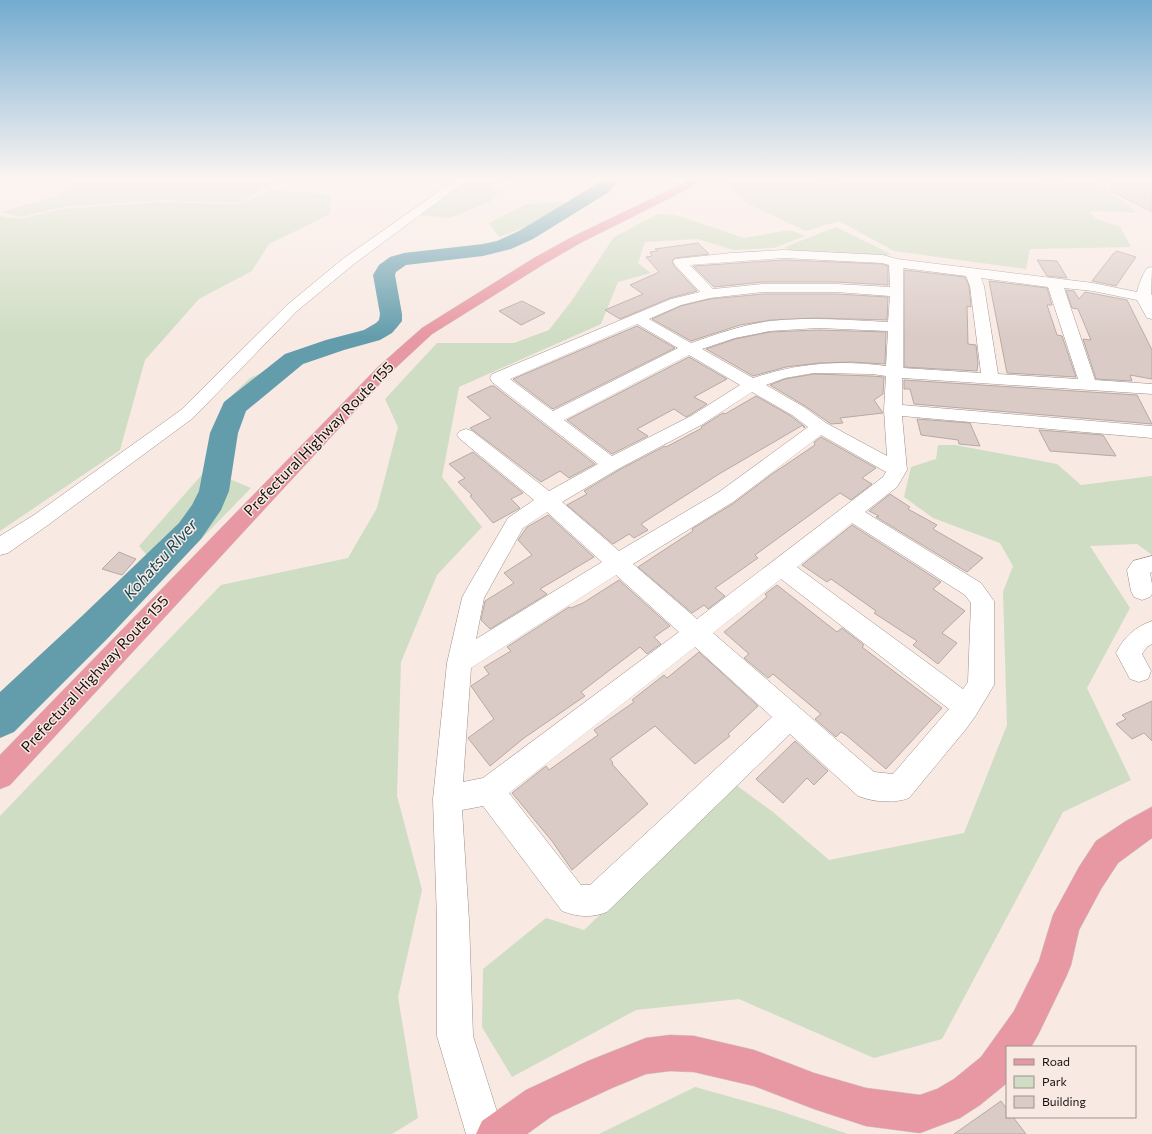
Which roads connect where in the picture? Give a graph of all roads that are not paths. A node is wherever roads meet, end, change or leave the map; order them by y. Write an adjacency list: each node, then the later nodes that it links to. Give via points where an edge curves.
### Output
1 (391, 231): 30 (street, via 349,261 292,308 187,414)
2 (594, 231): 41 (main road, Prefectural Highway Route 155, via 540,261 412,344 333,423)
3 (895, 263): 5 (street); 7 (street); 8 (street, via 883,259 784,254 680,262)
4 (1152, 271): 9 (street, via 1146,282)
5 (972, 273): 6 (street); 15 (street, via 977,286)
6 (1053, 283): 9 (street, via 1093,287); 17 (street)
7 (897, 292): 8 (street, via 836,288 764,288); 12 (street)
8 (710, 294): 11 (street, via 676,302)
9 (1148, 298): 10 (street)
10 (1152, 315)
11 (637, 318): 13 (street); 22 (street, via 498,378)
12 (896, 327): 13 (street, via 818,323 770,326 731,334); 14 (street)
13 (690, 348): 16 (street); 22 (street)
14 (893, 372): 15 (street); 16 (street, via 814,368 781,374); 21 (street)
15 (990, 377): 17 (street)
16 (753, 384): 23 (street, via 798,411); 26 (street, via 697,420)
17 (1088, 384): 18 (street)
18 (1127, 387): 19 (street); 20 (street)
19 (1152, 389)
20 (1152, 397)
21 (893, 410): 24 (street); 27 (street)
22 (552, 419): 26 (street)
23 (820, 428): 27 (street); 31 (street, via 726,498)
24 (1152, 432)
25 (466, 435): 28 (street)
26 (611, 464): 28 (street)
27 (897, 470): 29 (street, via 890,482)
28 (548, 501): 31 (street); 37 (street, via 515,523 473,598)
29 (850, 512): 33 (street); 39 (street, via 973,590 983,600 981,685)
30 (0, 547)
31 (618, 564): 36 (street); 37 (street)
32 (1152, 564): 34 (street, via 1138,570)
33 (780, 566): 36 (street); 39 (street)
34 (1142, 591)
35 (1152, 631): 38 (street, via 1138,640 1128,654)
36 (697, 633): 40 (street); 42 (street)
37 (459, 663): 43 (street)
38 (1139, 671)
39 (967, 707): 40 (street, via 899,788 868,786)
40 (790, 716): 42 (street, via 596,901 573,900)
41 (0, 775)
42 (489, 791): 43 (street)
43 (447, 799): 47 (street, via 455,1036)
44 (1152, 822): 45 (main road, via 1107,852 1090,878 1064,926 1054,965 1026,1023)
45 (1011, 1046)
46 (1006, 1052): 48 (main road, via 994,1070 967,1092 947,1105 920,1114 866,1106 814,1091 754,1068 694,1054 646,1056 539,1103)
47 (485, 1134)
48 (495, 1134)

